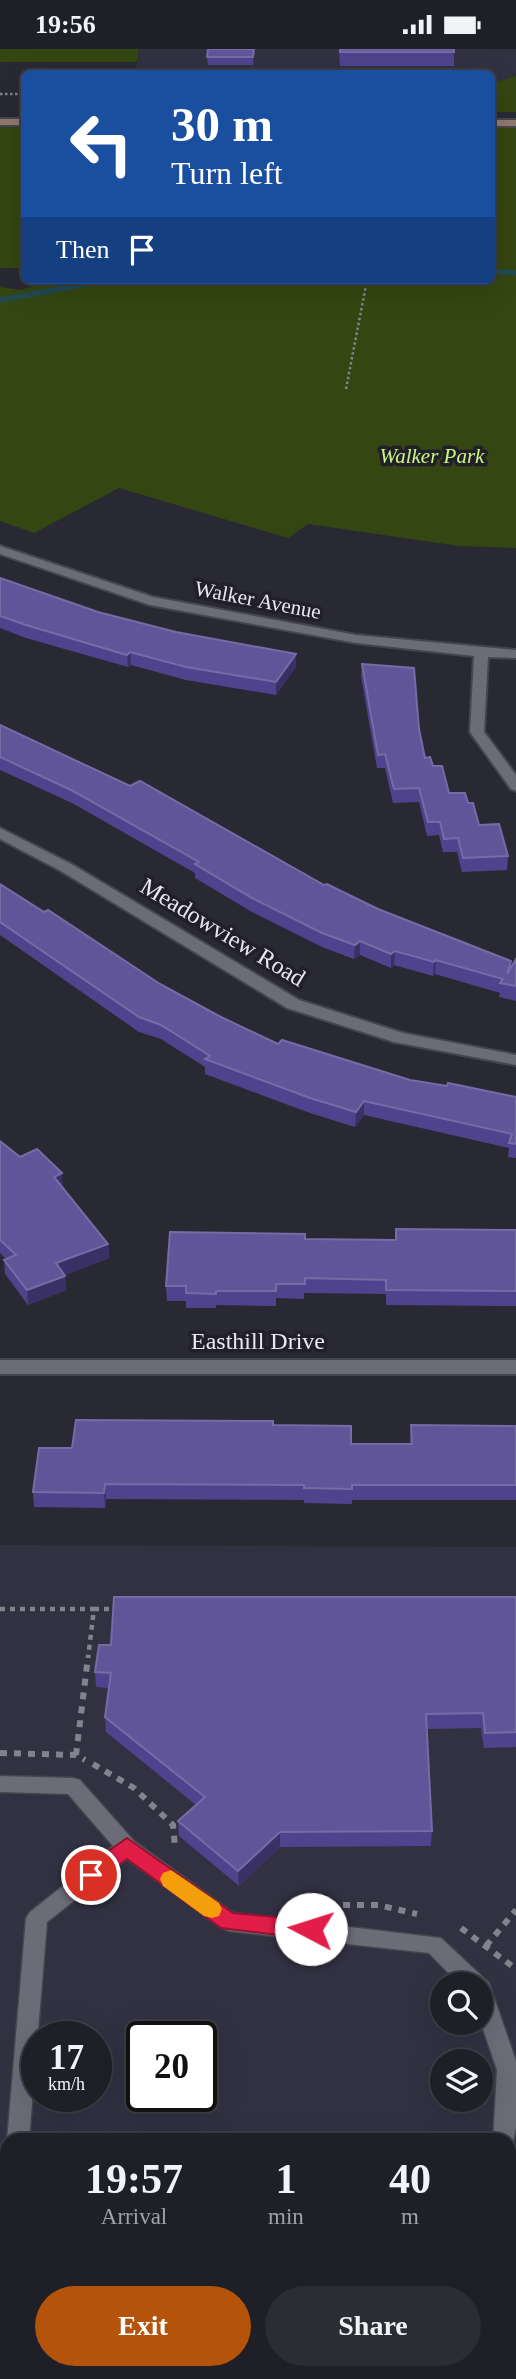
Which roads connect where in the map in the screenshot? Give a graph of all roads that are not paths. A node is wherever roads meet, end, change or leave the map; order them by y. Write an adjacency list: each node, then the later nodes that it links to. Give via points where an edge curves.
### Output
1 (0, 122): 2 (main road)
2 (21, 122)
3 (495, 123): 4 (main road)
4 (516, 123)
5 (0, 550): 6 (street, Walker Avenue, via 150,601 356,639)
6 (481, 653): 7 (street, Walker Avenue); 8 (street, via 477,732)
7 (516, 654)
8 (516, 786)
9 (0, 833): 10 (street, Meadowview Road, via 67,867 293,1004 400,1038)
10 (516, 1060)
11 (0, 1367): 12 (street, Easthill Drive)
12 (516, 1367)
13 (0, 1784): 14 (lane, via 73,1786)
14 (127, 1847): 15 (lane, via 229,1922 434,1944); 17 (lane, via 37,1918)
15 (462, 1972)
16 (493, 2026): 18 (lane, via 508,2070)
17 (19, 2133)
18 (504, 2133)

